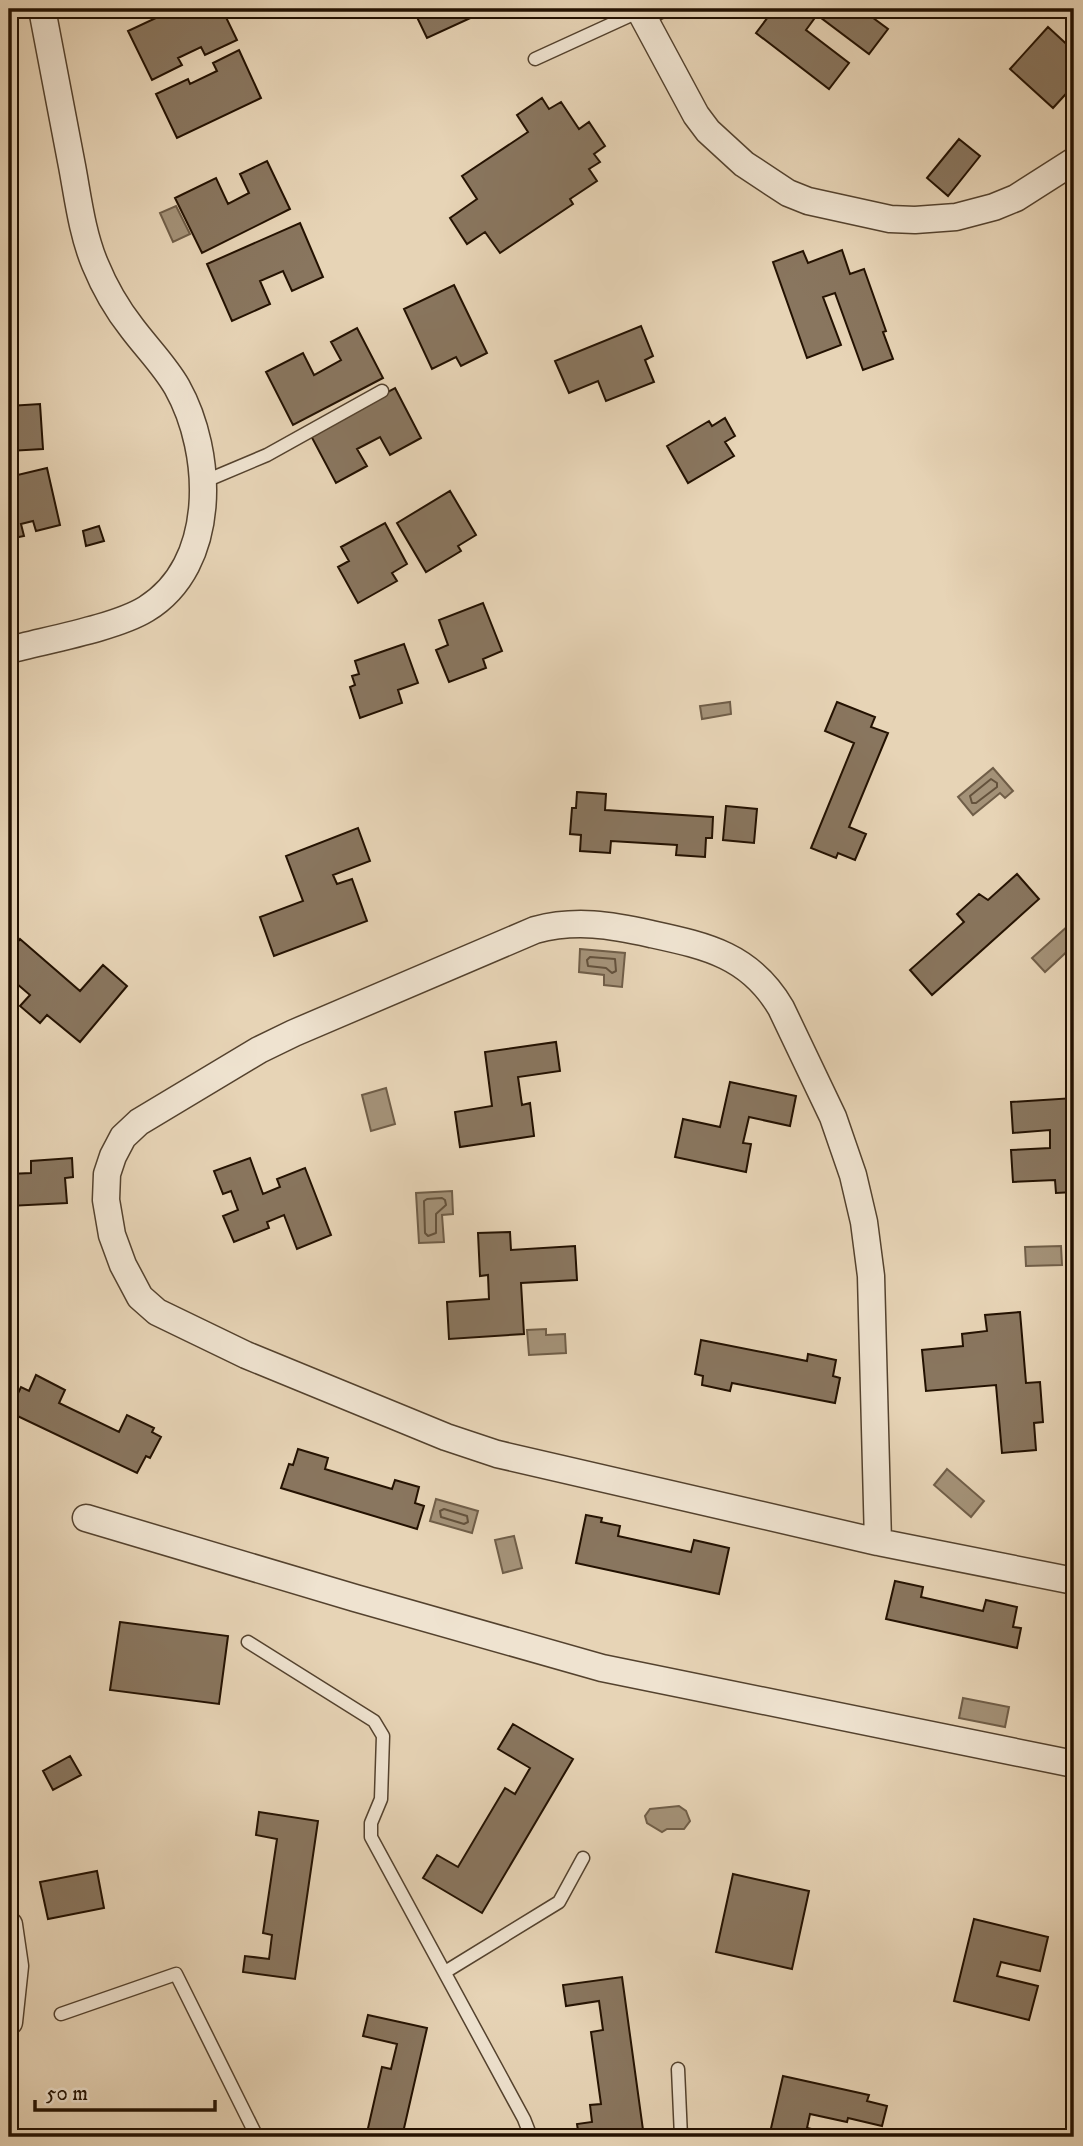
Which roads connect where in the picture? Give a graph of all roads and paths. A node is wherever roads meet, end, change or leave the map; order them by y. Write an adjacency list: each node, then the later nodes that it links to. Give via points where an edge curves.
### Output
1 (43, 9): 6 (street, via 90,251 108,292 181,396 193,427)
2 (648, 12): 3 (lane); 4 (street, via 696,115 708,131 744,164 808,201 890,219 956,218 1016,198)
3 (535, 59)
4 (1074, 161)
5 (382, 391): 6 (lane, via 267,454)
6 (202, 482): 7 (street, via 202,510 192,551 181,575 158,601 111,623)
7 (9, 650)
8 (86, 1518): 12 (street, via 591,1665)
9 (878, 1542): 9 (street, via 468,1445 246,1356 157,1312 140,1297 112,1235 106,1182 116,1149 139,1122 276,1042 535,930 602,923 696,944 724,955 755,976 781,1009 833,1117 862,1208 871,1276); 10 (street)
10 (1074, 1581)
11 (248, 1642): 15 (lane, via 374,1721 383,1736 381,1799 371,1823 371,1837)
12 (1074, 1764)
13 (583, 1858): 15 (lane, via 559,1902)
14 (9, 1925): 17 (street, via 15,1966)
15 (445, 1972): 20 (lane)
16 (61, 2014): 19 (lane, via 176,1975)
17 (9, 2022)
18 (678, 2069): 21 (lane)
19 (257, 2137)
20 (531, 2137)
21 (681, 2137)

